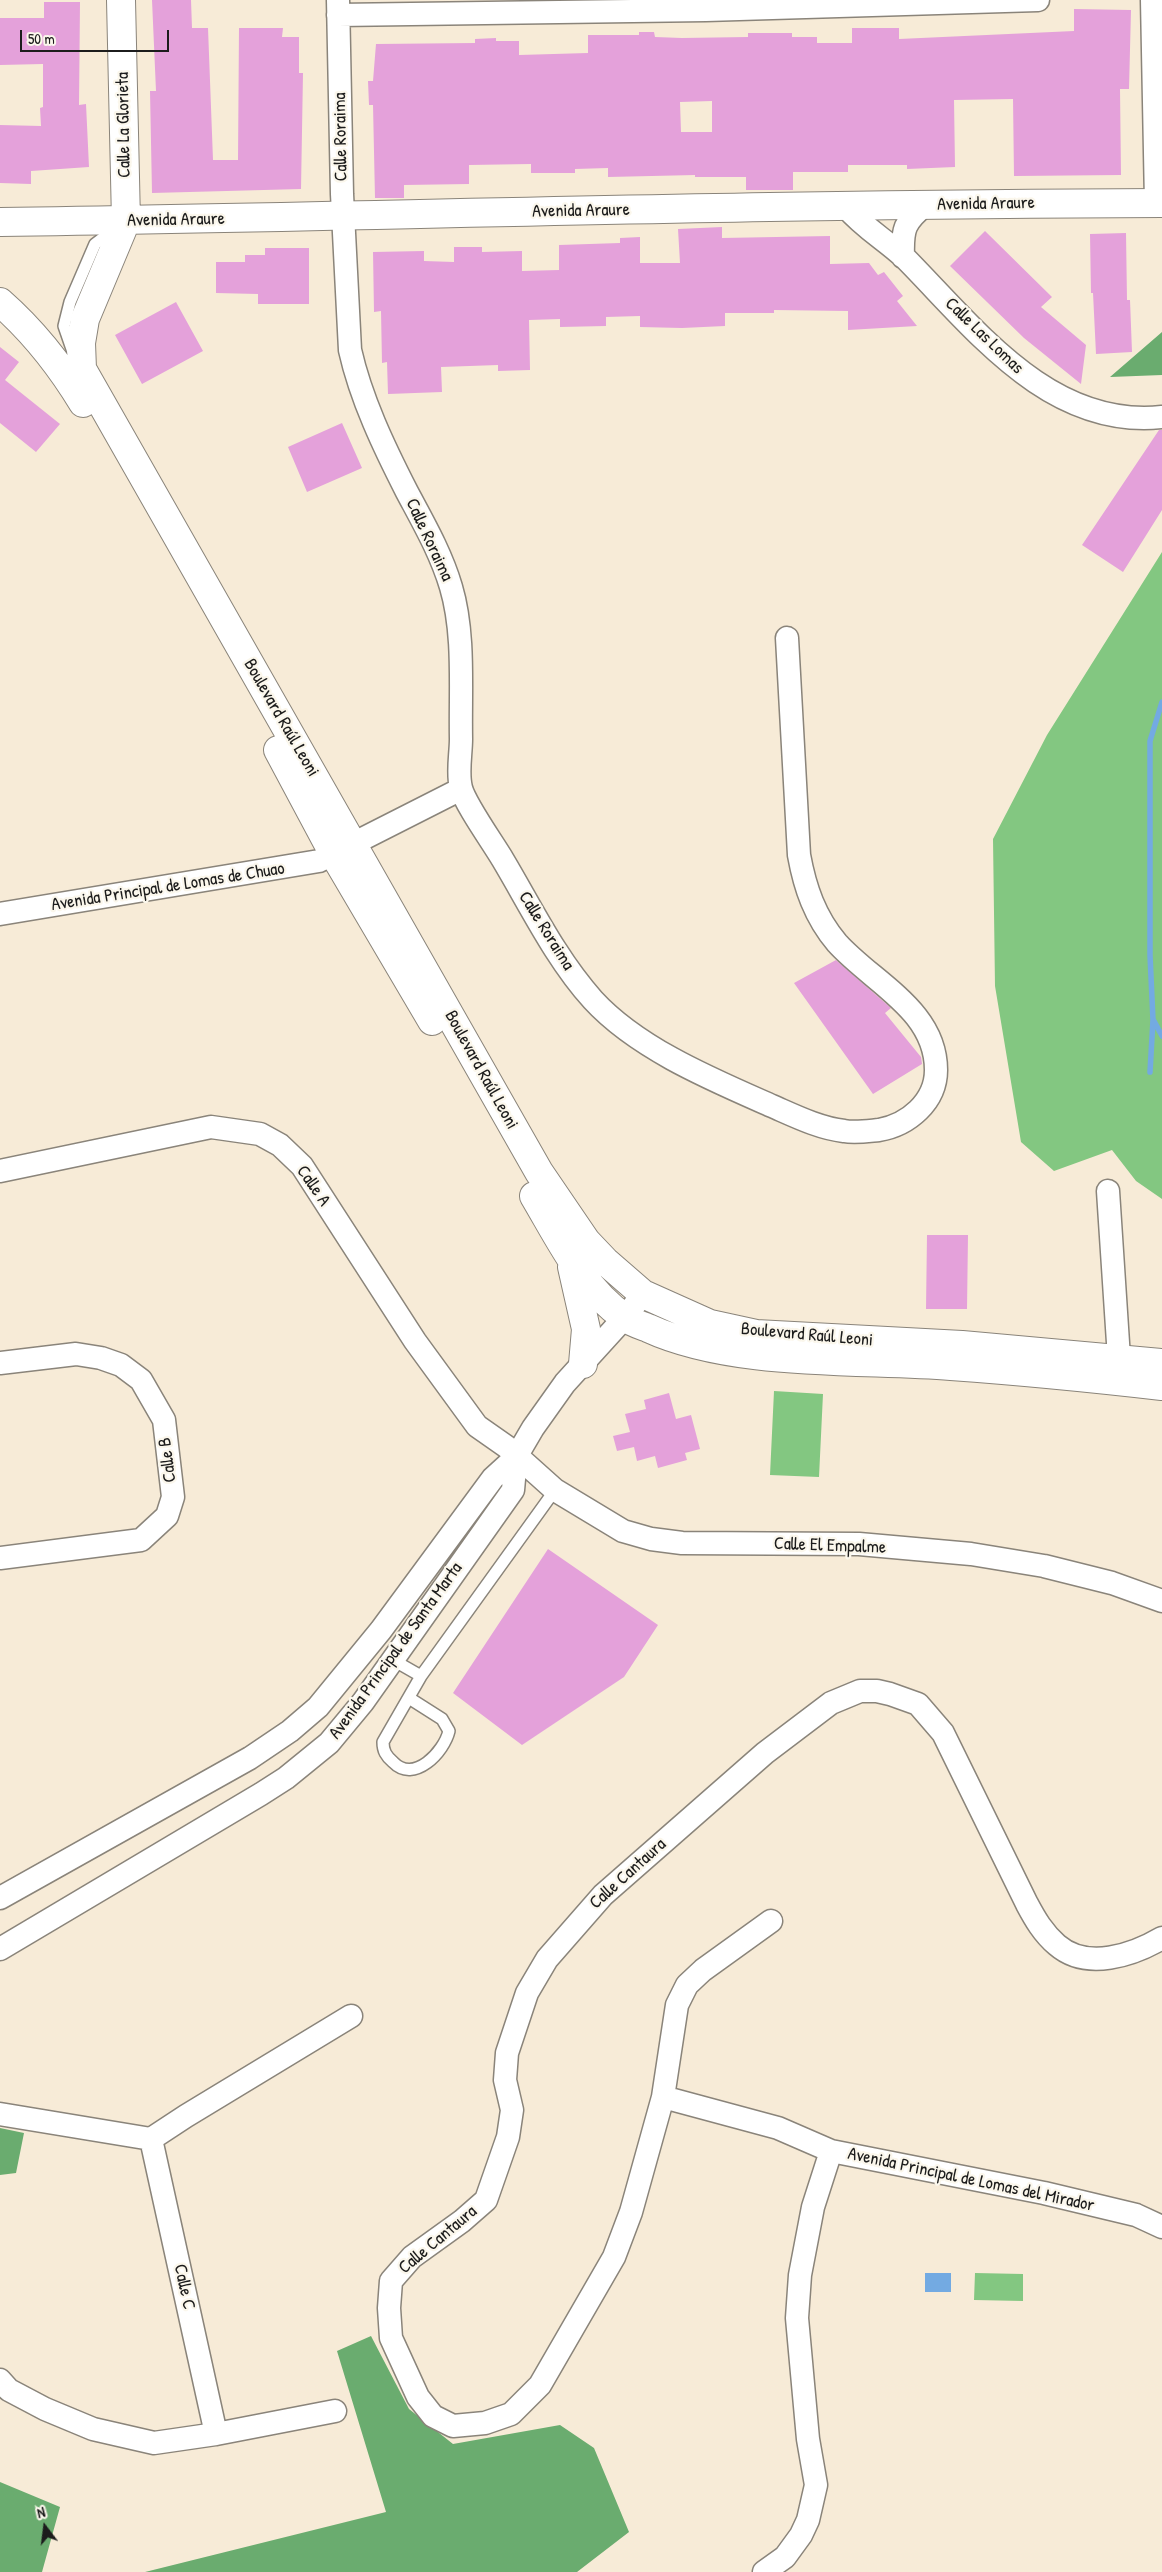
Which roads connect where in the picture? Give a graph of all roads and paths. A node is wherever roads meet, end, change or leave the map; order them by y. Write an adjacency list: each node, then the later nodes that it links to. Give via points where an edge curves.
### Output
1 (122, 0): 9 (street, Calle La Glorieta)
2 (1038, 0): 4 (street, via 706,10)
3 (1152, 0): 5 (street)
4 (338, 7): 8 (street, Calle Roraima)
5 (1159, 203): 6 (street, Avenida Araure)
6 (926, 204): 7 (street, Avenida Araure); 11 (street, via 906,225)
7 (846, 207): 8 (street, Avenida Araure); 11 (street, Calle Las Lomas, via 862,225)
8 (343, 216): 9 (street, Avenida Araure); 15 (street, Calle Roraima, via 347,332 353,366 380,435 432,541 451,588 459,631)
9 (126, 221): 10 (street, Avenida Araure); 16 (street, Boulevard Raúl Leoni, via 86,319 80,343 82,369)
10 (0, 222)
11 (903, 257): 13 (street, Calle Las Lomas, via 1004,358 1030,379 1091,411 1119,416)
12 (0, 302): 16 (street, Boulevard Raúl Leoni, via 67,376)
13 (1162, 417)
14 (787, 638): 15 (street, Calle Roraima, via 799,855 804,885 817,913 836,941 910,1008 925,1028 935,1052 936,1075 932,1095 918,1111 896,1126 846,1132 816,1125 730,1088 664,1054 627,1029 594,1001 562,960)
15 (461, 789): 16 (street, Avenida Principal de Lomas de Chuao)
16 (343, 848): 17 (street, Avenida Principal de Lomas de Chuao, via 319,862); 20 (street, Boulevard Raúl Leoni); 21 (street, Boulevard Raúl Leoni, via 554,1196 586,1241)
17 (0, 914)
18 (0, 1172): 28 (street, Calle A, via 210,1126 260,1134 280,1145 302,1166 415,1341 477,1426)
19 (1108, 1191): 23 (street)
20 (570, 1256): 22 (street, Boulevard Raúl Leoni, via 599,1294); 26 (street, via 585,1320)
21 (642, 1294): 22 (street, Avenida Principal de Santa Marta); 23 (street, Boulevard Raúl Leoni, via 710,1324 756,1334)
22 (625, 1318): 26 (street, Avenida Principal de Santa Marta); 27 (street, Boulevard Raúl Leoni, via 668,1337 757,1355 950,1366)
23 (1120, 1358): 25 (street, Boulevard Raúl Leoni)
24 (0, 1363): 30 (street, Calle B, via 76,1354 121,1365 141,1380 164,1420 173,1497 167,1516 141,1540)
25 (1162, 1363)
26 (583, 1364): 28 (street, Avenida Principal de Santa Marta, via 538,1420)
27 (1162, 1386)
28 (516, 1457): 29 (street, Calle El Empalme); 32 (street, Avenida Principal de Santa Marta, via 513,1490); 35 (street, Avenida Principal de Santa Marta, via 493,1478 381,1630 318,1707 290,1731 250,1758)
29 (555, 1490): 31 (street, Calle El Empalme, via 623,1531 652,1539 682,1543 859,1544 971,1554 1052,1568 1112,1583); 33 (lane)
30 (0, 1558)
31 (1162, 1601)
32 (393, 1660): 33 (lane); 38 (street, Avenida Principal de Santa Marta, via 329,1743 286,1778)
33 (421, 1676): 34 (lane)
34 (409, 1698): 34 (lane, via 382,1742 386,1756 399,1769 407,1770 415,1769 434,1757 446,1742 449,1731 442,1719)
35 (0, 1898)
36 (771, 1921): 40 (street, Calle Cantaura, via 702,1970 687,1985 677,2004)
37 (1162, 1938): 40 (street, Calle Cantaura, via 1137,1951 1102,1958 1078,1955 1058,1946 1040,1927 1026,1904 943,1732 929,1714 918,1704 877,1691 847,1695 831,1703 765,1753 604,1894 547,1958 528,1993 507,2053 505,2080 512,2110 508,2137 486,2200 412,2257 391,2281 391,2338 418,2397 433,2416 453,2426 485,2423 511,2414 540,2385 614,2257 631,2212)
38 (0, 1949)
39 (351, 2016): 42 (street)
40 (662, 2097): 43 (street, via 778,2128)
41 (0, 2114): 42 (street)
42 (151, 2139): 47 (street, Calle C)
43 (831, 2151): 44 (street, Avenida Principal de Lomas del Mirador, via 1136,2215); 48 (street, Avenida Principal de Lomas del Mirador, via 813,2207 800,2275 797,2318 808,2439 816,2485 801,2535 785,2557)
44 (1162, 2227)
45 (0, 2380): 47 (street, via 9,2390 45,2409 93,2429 154,2443)
46 (335, 2411): 47 (street)
47 (216, 2434)
48 (764, 2572)

